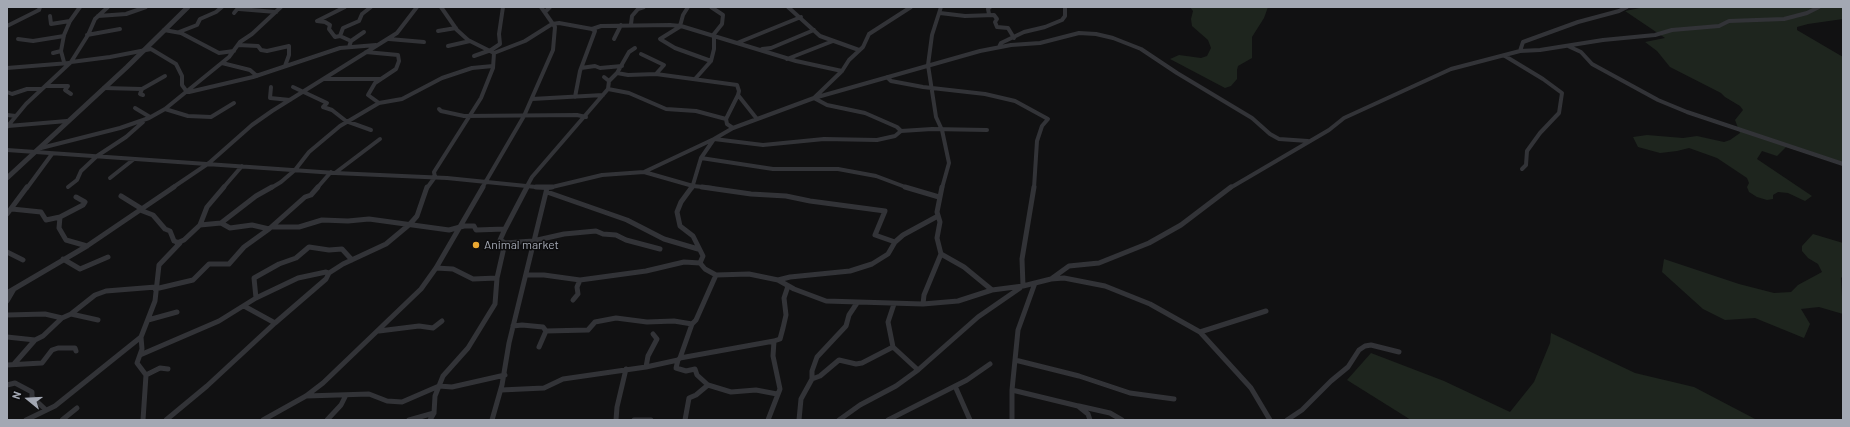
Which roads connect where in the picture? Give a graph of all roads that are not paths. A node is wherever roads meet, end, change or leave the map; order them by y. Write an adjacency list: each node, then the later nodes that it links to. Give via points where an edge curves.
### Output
1 (40, 7): 38 (street, via 39,10)
2 (80, 7): 34 (street)
3 (108, 7): 32 (street)
4 (146, 7): 32 (street, via 126,14)
5 (188, 7): 43 (street)
6 (222, 7): 46 (street, via 200,19 197,25)
7 (281, 7): 26 (street)
8 (345, 7): 50 (street, via 318,21 330,25 329,29 335,37)
9 (371, 7): 50 (street, via 362,14 359,21 343,28)
10 (417, 7): 52 (street, via 397,33)
11 (442, 7): 40 (street)
12 (503, 7): 76 (street, via 500,42)
13 (541, 7): 27 (street)
14 (550, 7): 27 (street)
15 (644, 7): 36 (street, via 632,16)
16 (688, 7): 39 (street)
17 (711, 7): 51 (street, via 723,15 722,24)
18 (788, 7): 33 (street)
19 (911, 7): 72 (street, via 869,34)
20 (941, 7): 29 (street)
21 (990, 7): 30 (street)
22 (1065, 7): 53 (street, via 1065,16 1062,20 1032,29)
23 (1626, 7): 73 (street, via 1523,42)
24 (1819, 7): 66 (street, via 1784,19 1729,21 1719,26 1672,30 1654,35)
25 (239, 8): 26 (street); 28 (street)
26 (276, 12): 62 (street)
27 (545, 12): 35 (street)
28 (234, 13)
29 (940, 13): 30 (street, via 965,16); 87 (street, via 928,52)
30 (990, 14): 53 (street, via 997,19 997,27 1008,28)
31 (50, 16): 34 (street, via 52,24)
32 (98, 16): 48 (street)
33 (801, 18): 44 (street); 61 (street)
34 (70, 21): 49 (street)
35 (552, 24): 42 (street, via 569,24); 76 (street, via 525,41); 122 (street, via 555,27 553,50)
36 (631, 24): 37 (street); 39 (street)
37 (621, 25): 42 (street); 55 (street)
38 (7, 26)
39 (680, 26): 51 (street); 83 (street, via 660,39 675,48)
40 (456, 28): 45 (street); 57 (street)
41 (120, 29): 48 (street)
42 (592, 29): 93 (street, via 595,31)
43 (164, 30): 46 (street); 70 (street)
44 (814, 30): 58 (street, via 820,36); 71 (street, via 771,48)
45 (438, 31)
46 (179, 32): 75 (street, via 219,53)
47 (364, 32): 56 (street)
48 (87, 35): 85 (street)
49 (64, 36): 54 (street); 74 (street)
50 (340, 36): 56 (street)
51 (714, 37): 61 (street); 83 (street)
52 (389, 38): 60 (street); 63 (street)
53 (1014, 38): 68 (street, via 1000,43)
54 (18, 39)
55 (614, 39)
56 (351, 41): 67 (street)
57 (470, 41): 65 (street); 76 (street)
58 (833, 41): 72 (street); 82 (street)
59 (291, 42): 64 (street)
60 (424, 42)
61 (737, 43): 71 (street)
62 (238, 45): 64 (street, via 258,46 261,50 267,51); 75 (street)
63 (376, 45): 67 (street); 77 (street)
64 (289, 46): 88 (street)
65 (448, 46)
66 (1568, 46): 73 (street); 155 (street, via 1581,52 1592,64 1658,100)
67 (349, 47): 88 (street)
68 (999, 47): 87 (street); 147 (street, via 1040,42 1079,33 1113,38 1157,58 1177,73 1252,118 1279,139)
69 (635, 48): 90 (street, via 629,52)
70 (142, 50): 85 (street); 109 (street); 114 (street, via 151,49 176,64 182,76 182,85)
71 (759, 50): 82 (street)
72 (859, 50): 94 (street)
73 (1520, 50): 81 (street)
74 (61, 51): 78 (street); 84 (street)
75 (234, 51): 86 (street)
76 (493, 51): 80 (street); 89 (street)
77 (366, 52): 102 (street); 103 (street, via 398,55 396,69)
78 (53, 53)
79 (641, 54): 97 (street, via 664,64)
80 (474, 56)
81 (1505, 56): 147 (street, via 1451,69 1344,118); 157 (street, via 1562,93 1559,113 1527,151 1526,165)
82 (787, 59): 94 (street)
83 (711, 61): 104 (street)
84 (64, 62): 85 (street); 92 (street)
85 (70, 62): 108 (street)
86 (222, 63): 99 (street, via 250,70); 114 (street)
87 (928, 65): 101 (street); 110 (street)
88 (285, 66): 99 (street)
89 (493, 66): 124 (street, via 472,68 442,78 402,99); 130 (street)
90 (622, 66): 93 (street); 96 (street)
91 (7, 68): 92 (street)
92 (13, 68): 95 (street)
93 (581, 68): 120 (street)
94 (842, 71): 121 (street)
95 (7, 72)
96 (617, 73): 97 (street); 105 (street)
97 (656, 74): 104 (street)
98 (165, 76): 111 (street)
99 (257, 76): 114 (street)
100 (604, 77): 105 (street)
101 (887, 77): 110 (street, via 891,81); 121 (street)
102 (323, 79): 103 (street); 115 (street)
103 (381, 79): 124 (street, via 375,83 368,95)
104 (695, 79): 119 (street, via 737,85)
105 (609, 81): 112 (street)
106 (272, 87): 123 (street, via 270,98)
107 (294, 87): 115 (street)
108 (44, 88): 113 (street, via 27,89 12,94); 116 (street, via 68,86 65,90); 131 (street)
109 (104, 88): 111 (street); 137 (street)
110 (932, 88): 142 (street, via 936,117); 207 (street, via 985,94 1015,101 1048,119 1042,126 1037,142 1035,180 1022,259)
111 (142, 89): 117 (street, via 140,94)
112 (608, 90): 118 (street); 135 (street, via 630,93 666,109 696,111)
113 (7, 92)
114 (187, 92): 127 (street)
115 (304, 92): 123 (street); 138 (street, via 327,103 324,107)
116 (71, 94)
117 (144, 95)
118 (603, 95): 120 (street); 133 (street)
119 (738, 95): 135 (street); 136 (street)
120 (575, 98): 122 (street)
121 (814, 98): 136 (street); 144 (street, via 827,105 865,113)
122 (532, 99): 132 (street)
123 (290, 100): 154 (street, via 252,126)
124 (379, 102): 138 (street)
125 (234, 103): 127 (street, via 211,116 188,116)
126 (135, 108): 134 (street)
127 (165, 109): 134 (street)
128 (439, 109): 130 (street, via 441,112)
129 (7, 115): 131 (street)
130 (471, 115): 132 (street); 161 (street, via 434,172)
131 (16, 116): 139 (street)
132 (524, 116): 133 (street); 164 (street)
133 (586, 117): 165 (street)
134 (149, 118): 149 (street, via 120,128 44,146); 151 (street)
135 (726, 119): 140 (street, via 727,124)
136 (757, 119): 140 (street)
137 (67, 121): 139 (street); 149 (street)
138 (346, 121): 141 (street); 158 (street, via 309,152)
139 (7, 126)
140 (733, 128): 145 (street)
141 (371, 130)
142 (942, 130): 143 (street); 144 (street); 171 (street, via 950,163)
143 (987, 130)
144 (901, 131): 145 (street, via 895,136 877,140 824,139 763,145)
145 (714, 138): 153 (street); 159 (street)
146 (380, 139): 160 (street)
147 (1309, 141): 202 (street, via 1236,183 1180,225 1149,243 1099,263 1069,266)
148 (7, 150): 149 (street)
149 (33, 153): 150 (street); 162 (street)
150 (52, 154): 151 (street); 172 (street)
151 (97, 156): 152 (street); 167 (street)
152 (134, 158): 154 (street); 163 (street)
153 (701, 158): 166 (street); 171 (street, via 773,169 838,169 876,176)
154 (209, 163): 156 (street); 173 (street)
155 (1843, 164)
156 (242, 166): 158 (street); 179 (street, via 206,208)
157 (1522, 169)
158 (295, 170): 160 (street); 177 (street)
159 (644, 172): 166 (street); 168 (street, via 602,175)
160 (333, 173): 161 (street); 180 (street)
161 (435, 177): 164 (street); 178 (street, via 427,187 417,216)
162 (7, 178)
163 (110, 178)
164 (485, 182): 165 (street); 181 (street)
165 (526, 186): 168 (street); 182 (street)
166 (693, 186): 184 (street, via 786,196 885,211 874,235); 189 (street, via 677,212 680,226 693,236)
167 (68, 187)
168 (547, 190): 183 (street); 189 (street, via 627,220 664,239)
169 (120, 196): 173 (street)
170 (76, 197): 176 (street, via 85,202 83,205)
171 (939, 197): 175 (street)
172 (12, 209): 174 (street); 176 (street, via 41,212 46,220)
173 (141, 209): 185 (street, via 170,231); 187 (street)
174 (7, 214)
175 (938, 216): 184 (street); 191 (street, via 940,222 937,238)
176 (60, 217): 187 (street, via 59,228 66,240)
177 (221, 223): 179 (street); 180 (street, via 230,228 252,225)
178 (410, 224): 180 (street, via 369,219 322,220 299,227); 181 (street, via 449,230); 195 (street, via 386,244)
179 (200, 225): 185 (street)
180 (271, 228): 209 (street, via 244,247 229,264 209,264 193,280)
181 (458, 228): 182 (street, via 474,226 476,230); 197 (street)
182 (505, 229): 186 (street, via 500,240)
183 (533, 241): 186 (street); 188 (street, via 564,234 596,231); 199 (street)
184 (895, 242): 204 (street, via 888,254 865,267)
185 (177, 243): 209 (street, via 180,243 158,265)
186 (505, 243): 201 (street)
187 (87, 246): 193 (street)
188 (660, 249)
189 (698, 249): 196 (street, via 703,256)
190 (7, 252): 194 (street)
191 (941, 254): 210 (street, via 964,267); 217 (street, via 926,290)
192 (108, 257): 193 (street, via 80,269)
193 (63, 259): 208 (street)
194 (23, 260)
195 (352, 260): 198 (street); 212 (street, via 342,249 309,247 296,258 254,278)
196 (700, 263): 200 (street); 203 (street, via 684,262)
197 (436, 268): 201 (street, via 453,269 473,279); 231 (street, via 421,289)
198 (329, 273): 212 (street, via 298,278); 227 (street, via 326,280)
199 (526, 275): 203 (street); 229 (street)
200 (716, 275): 204 (street, via 749,274); 228 (street)
201 (497, 278): 257 (street, via 495,304 468,348 443,376)
202 (1051, 279): 205 (street); 232 (street, via 1064,278 1109,287 1150,304)
203 (580, 280): 213 (street, via 578,294)
204 (778, 280): 206 (street)
205 (1034, 283): 207 (street); 244 (street, via 1020,319)
206 (788, 286): 215 (street, via 826,301); 237 (street, via 784,298 786,315 783,328 780,339)
207 (1023, 286): 210 (street); 251 (street, via 978,317)
208 (15, 288): 211 (street); 214 (street)
209 (156, 288): 221 (street, via 106,291 95,295); 225 (street, via 155,301)
210 (992, 290): 217 (street, via 958,301)
211 (7, 293)
212 (256, 298): 218 (street)
213 (572, 300)
214 (7, 301)
215 (857, 303): 216 (street); 254 (street, via 849,315 846,326 817,357)
216 (894, 304): 217 (street); 239 (street, via 888,322)
217 (924, 304)
218 (244, 306): 227 (street); 242 (street, via 219,321)
219 (1266, 311): 232 (street)
220 (177, 312): 225 (street)
221 (71, 314): 223 (street); 224 (street)
222 (7, 315): 223 (street, via 45,314)
223 (62, 318): 236 (street)
224 (98, 320)
225 (148, 320): 235 (street)
226 (442, 321): 231 (street, via 433,328 419,326)
227 (275, 323): 272 (street)
228 (692, 324): 230 (street, via 616,318 595,322 588,330); 243 (street)
229 (513, 326): 230 (street, via 543,327); 253 (street, via 504,368)
230 (546, 331): 238 (street)
231 (379, 332): 263 (street)
232 (1200, 332): 290 (street, via 1251,388)
233 (653, 334): 248 (street, via 657,338 648,356)
234 (7, 337): 236 (street)
235 (141, 337): 242 (street); 267 (street, via 55,406)
236 (35, 340): 245 (street)
237 (774, 341): 243 (street); 261 (street, via 773,356 780,389)
238 (539, 347)
239 (893, 347): 251 (street); 254 (street, via 862,363 839,360 820,376)
240 (76, 351): 245 (street, via 75,348 58,348 52,350 42,363)
241 (1399, 352): 291 (street, via 1371,345 1365,346 1359,350 1348,367 1302,410)
242 (140, 355): 252 (street, via 137,363)
243 (679, 359): 248 (street); 256 (street, via 676,368 695,369 697,375)
244 (1015, 360): 260 (street); 264 (street, via 1079,376 1130,393)
245 (14, 364): 247 (street)
246 (990, 364): 258 (street)
247 (7, 365)
248 (646, 367): 250 (street)
249 (168, 369): 252 (street, via 160,368)
250 (626, 369): 259 (street, via 563,379 544,388); 278 (street)
251 (918, 370): 284 (street)
252 (146, 375): 271 (street)
253 (505, 375): 257 (street, via 452,387); 259 (street)
254 (812, 379): 283 (street, via 801,399)
255 (7, 385): 267 (street, via 15,383 32,392 32,398)
256 (708, 385): 261 (street, via 731,392 756,390); 281 (street, via 689,398)
257 (439, 386): 262 (street, via 402,402 387,401 369,394); 268 (street, via 435,396)
258 (955, 386): 285 (street); 286 (street)
259 (501, 390): 277 (street)
260 (1012, 390): 265 (street); 287 (street)
261 (777, 394): 282 (street)
262 (346, 395): 263 (street); 274 (street, via 341,405)
263 (306, 396): 273 (street)
264 (1174, 399)
265 (1078, 406): 288 (street, via 1088,414); 289 (street, via 1110,413)
266 (77, 408): 270 (street)
267 (45, 409): 269 (street)
268 (434, 413): 275 (street); 276 (street)
269 (26, 420)
270 (62, 420)
271 (143, 420)
272 (166, 420)
273 (263, 420)
274 (327, 420)
275 (409, 420)
276 (430, 420)
277 (492, 420)
278 (616, 420)
279 (634, 420): 280 (street)
280 (651, 420)
281 (685, 420)
282 (768, 420)
283 (799, 420)
284 (839, 420)
285 (888, 420)
286 (970, 420)
287 (1012, 420)
288 (1090, 420)
289 (1122, 420)
290 (1270, 420)
291 (1287, 420)

